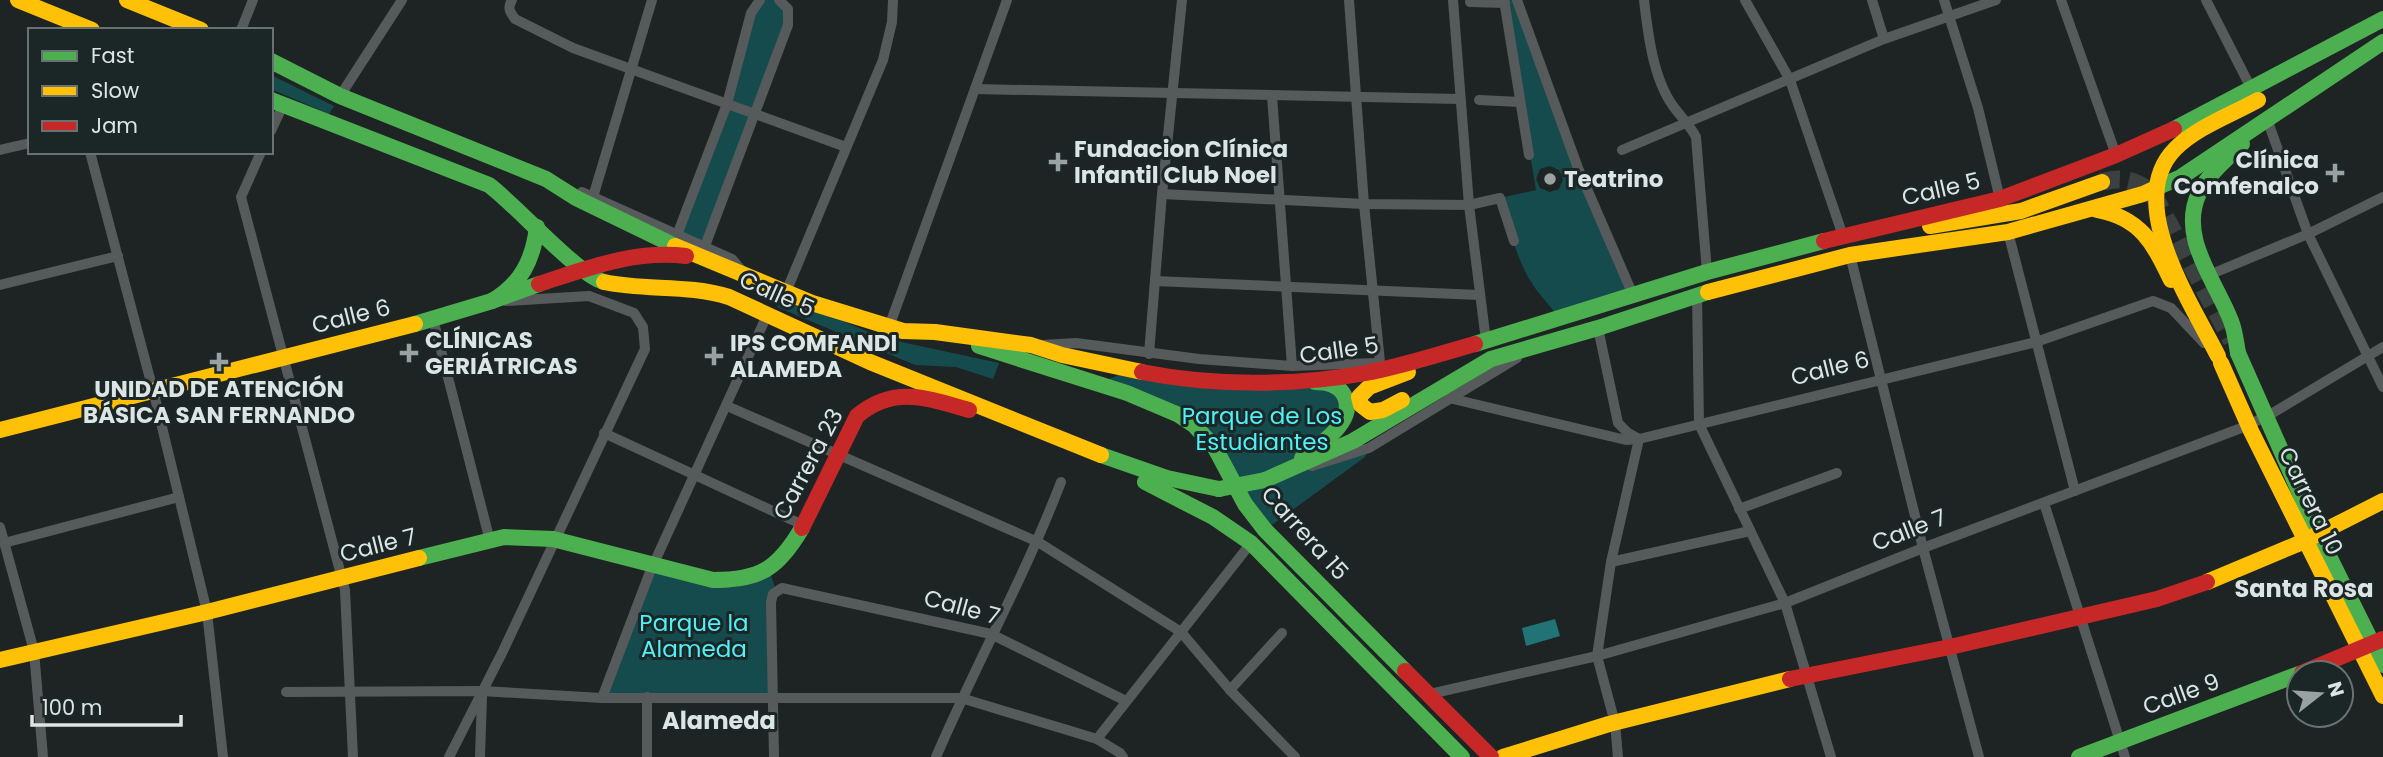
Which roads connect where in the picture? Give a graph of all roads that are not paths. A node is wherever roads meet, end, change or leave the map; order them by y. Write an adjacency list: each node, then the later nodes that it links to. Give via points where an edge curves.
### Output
1 (18, 0): 26 (main road)
2 (127, 0): 27 (main road)
3 (253, 0): 28 (street)
4 (402, 0): 37 (street)
5 (652, 0): 32 (street)
6 (760, 0): 44 (street, via 751,13)
7 (779, 0): 45 (street, via 788,9 788,25)
8 (893, 0): 50 (street, via 883,60)
9 (1007, 0): 34 (street)
10 (1182, 0): 35 (street)
11 (1349, 0): 39 (street)
12 (1453, 0): 40 (street)
13 (1517, 0): 86 (street, via 1578,168)
14 (1644, 0): 48 (street, via 1663,87)
15 (1745, 0): 33 (street)
16 (1871, 0): 29 (street)
17 (1944, 0): 24 (street)
18 (1996, 0): 24 (street)
19 (2061, 0): 56 (street)
20 (2206, 0): 36 (street)
21 (1470, 2): 22 (street)
22 (1504, 2): 42 (street)
23 (511, 6): 32 (street, via 515,19 573,48)
24 (1949, 15): 29 (street); 63 (street)
25 (2383, 19): 36 (main road)
26 (87, 28)
27 (196, 28)
28 (243, 28)
29 (1884, 39): 33 (street)
30 (2383, 42): 46 (main road, Calle 5)
31 (273, 62): 37 (main road, Calle 5)
32 (631, 68): 44 (street); 60 (street)
33 (1790, 80): 48 (street); 72 (street)
34 (975, 89): 35 (street); 91 (street)
35 (1173, 92): 38 (street); 59 (street)
36 (2255, 94): 56 (main road, Calle 5); 104 (main road, Carrera 10, bridge, via 2177,147 2155,191 2161,233)
37 (340, 96): 57 (main road, Calle 5)
38 (1272, 96): 39 (street); 62 (street)
39 (1356, 96): 40 (street); 64 (street)
40 (1460, 99): 65 (street)
41 (1479, 100): 42 (street)
42 (1520, 102): 55 (street)
43 (277, 103): 47 (street); 67 (main road, Calle 5, via 483,182)
44 (727, 104): 45 (street); 71 (street)
45 (754, 114): 50 (street); 75 (street)
46 (2267, 119): 66 (main road, Calle 5, via 2173,182); 70 (street); 79 (main road, Carrera 10, via 2208,181 2196,201 2193,232)
47 (273, 122)
48 (1688, 122): 52 (street); 78 (street, via 1698,146)
49 (28, 143): 51 (street)
50 (846, 147): 83 (street)
51 (0, 150)
52 (1622, 150)
53 (91, 154): 77 (street)
54 (260, 154): 101 (street, via 241,197)
55 (1529, 155)
56 (2116, 155): 63 (main road, Calle 5)
57 (546, 179): 60 (street, Calle 5); 74 (main road, Calle 5, via 629,227)
58 (2102, 182): 68 (main road, via 2012,213)
59 (1162, 194): 62 (street); 80 (street)
60 (593, 197): 71 (street, Calle 5)
61 (2383, 197): 70 (street)
62 (1280, 199): 64 (street); 82 (street)
63 (2000, 199): 68 (main road, Calle 5)
64 (1364, 204): 65 (street); 84 (street)
65 (1469, 205): 73 (street, via 1500,198); 85 (street)
66 (2090, 209): 69 (main road, Calle 5); 96 (main road, via 2120,215 2145,233)
67 (537, 227): 88 (main road, via 534,252 524,274); 89 (main road, Calle 5, via 598,280 627,287 713,292)
68 (1866, 232): 72 (main road, Calle 5)
69 (2008, 232): 76 (main road, Calle 5); 95 (street)
70 (2308, 234): 79 (street); 102 (street)
71 (677, 235): 75 (street, Calle 5)
72 (1843, 236): 78 (main road, Calle 5)
73 (1514, 241)
74 (687, 253): 75 (main road, Calle 6); 88 (main road, Calle 6, bridge, via 631,256)
75 (709, 253): 83 (main road, Calle 5)
76 (1850, 255): 87 (main road, Calle 5); 107 (street)
77 (118, 256): 81 (street); 109 (street)
78 (1707, 271): 86 (main road, Calle 5)
79 (2209, 275): 112 (main road, Carrera 10)
80 (1155, 281): 82 (street); 100 (street)
81 (0, 285)
82 (1287, 287): 84 (street); 106 (street)
83 (786, 292): 91 (main road, Calle 5)
84 (1373, 292): 85 (street); 105 (street)
85 (1479, 295): 94 (street)
86 (1633, 295): 94 (main road, Calle 5)
87 (1697, 295): 92 (main road, Calle 5); 114 (street)
88 (492, 301): 90 (main road, Calle 6); 117 (street, via 589,296 634,313 643,327 645,349)
89 (768, 313): 111 (street); 113 (main road, Calle 5, via 870,362)
90 (433, 319): 101 (main road, Calle 6); 135 (street)
91 (890, 327): 93 (main road, Calle 5)
92 (1598, 328): 97 (main road, Calle 5); 118 (street, via 1618,423)
93 (950, 334): 98 (main road, Calle 5); 163 (main road, Carrera 15, via 1127,393 1194,425 1215,448 1245,504 1265,530)
94 (1486, 341): 103 (main road, via 1369,387 1359,397 1360,404 1370,413 1377,412); 105 (street, Calle 5, via 1464,340); 106 (main road, Calle 5, via 1366,373)
95 (2036, 342): 96 (street, Calle 6, via 2153,301 2171,308); 107 (street, Calle 6); 125 (street)
96 (2204, 343): 104 (main road)
97 (1544, 344): 103 (main road, Calle 5); 110 (street, Calle 5)
98 (1031, 345): 100 (street, Calle 5, via 1076,343); 106 (main road, Calle 5, via 1168,377 1226,381)
99 (2383, 347): 102 (street, Calle 7)
100 (1149, 354): 106 (street, Calle 5)
101 (284, 357): 109 (main road, Calle 6); 143 (street)
102 (2367, 357): 108 (street); 112 (street, Calle 7)
103 (1491, 359): 121 (main road, Calle 5, via 1353,441)
104 (2220, 359): 115 (main road, Carrera 10)
105 (1380, 362): 106 (street, Calle 5)
106 (1286, 376): 121 (main road, via 1332,384 1347,404 1338,428)
107 (1881, 379): 114 (street, Calle 6); 139 (street)
108 (2383, 387)
109 (153, 390): 116 (main road, Calle 6); 126 (street)
110 (1449, 398): 118 (street, Calle 6, via 1615,439); 121 (street, Calle 5, via 1356,453)
111 (727, 406): 120 (street); 123 (street)
112 (2266, 416): 115 (street, Calle 7); 133 (main road, Carrera 10)
113 (1020, 424): 119 (main road, Calle 5); 120 (main road, Carrera 23, via 920,396 897,395 864,408)
114 (1699, 424): 118 (street, Calle 6); 129 (street)
115 (2249, 425): 125 (street, Calle 7); 133 (main road, Carrera 10)
116 (0, 430)
117 (604, 433): 123 (street); 134 (street)
118 (1639, 439): 140 (street)
119 (1083, 449): 121 (main road, Calle 5, bridge, via 1205,488 1265,481); 138 (main road, Carrera 15, via 1198,506)
120 (838, 455): 130 (main road, Carrera 23); 136 (street)
121 (1286, 472)
122 (1836, 473): 129 (street)
123 (696, 475): 130 (street); 141 (street)
124 (1062, 482): 136 (street)
125 (2075, 491): 128 (street, Calle 7)
126 (179, 497): 137 (street); 145 (street)
127 (2383, 501): 133 (main road)
128 (2043, 503): 139 (street, Calle 7); 146 (street)
129 (1739, 509): 132 (street)
130 (803, 525): 142 (main road, Carrera 23, via 784,557)
131 (0, 527): 137 (street)
132 (1750, 531): 140 (street); 144 (street)
133 (2312, 537): 146 (main road, via 2193,587); 150 (main road, Carrera 10)
134 (554, 539): 135 (main road, Calle 7, via 519,536); 141 (main road, Calle 7); 161 (street)
135 (490, 541): 143 (main road, Calle 7)
136 (1038, 542): 147 (street); 149 (street)
137 (4, 543): 152 (street)
138 (1251, 544): 147 (street); 183 (main road, Carrera 15)
139 (1923, 548): 144 (street, Calle 7); 151 (street)
140 (1611, 562): 153 (street)
141 (654, 564): 142 (main road, Calle 7, via 713,580 733,580); 166 (street)
142 (769, 570)
143 (342, 578): 145 (main road, Calle 7); 160 (street)
144 (1785, 603): 153 (street, Calle 7); 157 (street)
145 (207, 612): 152 (main road, Calle 7); 174 (street)
146 (2081, 618): 151 (main road); 172 (street)
147 (1181, 632): 159 (street); 169 (street)
148 (1282, 633): 159 (street)
149 (992, 634): 164 (street, Calle 7, via 782,588 771,602); 168 (street); 169 (street, Calle 7)
150 (2372, 645): 154 (main road, Calle 9); 156 (main road, Carrera 10); 165 (main road, Carrera 10)
151 (1950, 647): 157 (main road); 188 (street)
152 (34, 651): 155 (main road, Calle 7); 173 (street)
153 (1597, 656): 163 (street, Calle 7); 170 (street)
154 (2338, 659)
155 (0, 660)
156 (2383, 665)
157 (1808, 675): 170 (main road); 187 (street)
158 (2285, 680): 172 (main road, Calle 9)
159 (1230, 690): 182 (street)
160 (350, 691): 161 (street); 162 (street); 175 (street)
161 (482, 691): 166 (street); 176 (street); 177 (street)
162 (286, 692)
163 (1430, 694): 184 (main road, Carrera 15)
164 (772, 696): 167 (street); 168 (street); 179 (street)
165 (2383, 696)
166 (602, 698): 167 (street)
167 (647, 698): 178 (street)
168 (961, 698): 171 (street); 180 (street)
169 (1126, 701): 171 (street)
170 (1615, 723): 185 (main road); 186 (street)
171 (1097, 739): 181 (street)
172 (2119, 741): 189 (main road, Calle 9); 190 (street)
173 (43, 757)
174 (223, 757)
175 (353, 757)
176 (450, 757)
177 (480, 757)
178 (647, 757)
179 (774, 757)
180 (936, 757)
181 (1123, 757)
182 (1295, 757)
183 (1462, 757)
184 (1491, 757)
185 (1503, 757)
186 (1618, 757)
187 (1831, 757)
188 (1979, 757)
189 (2080, 757)
190 (2125, 757)

